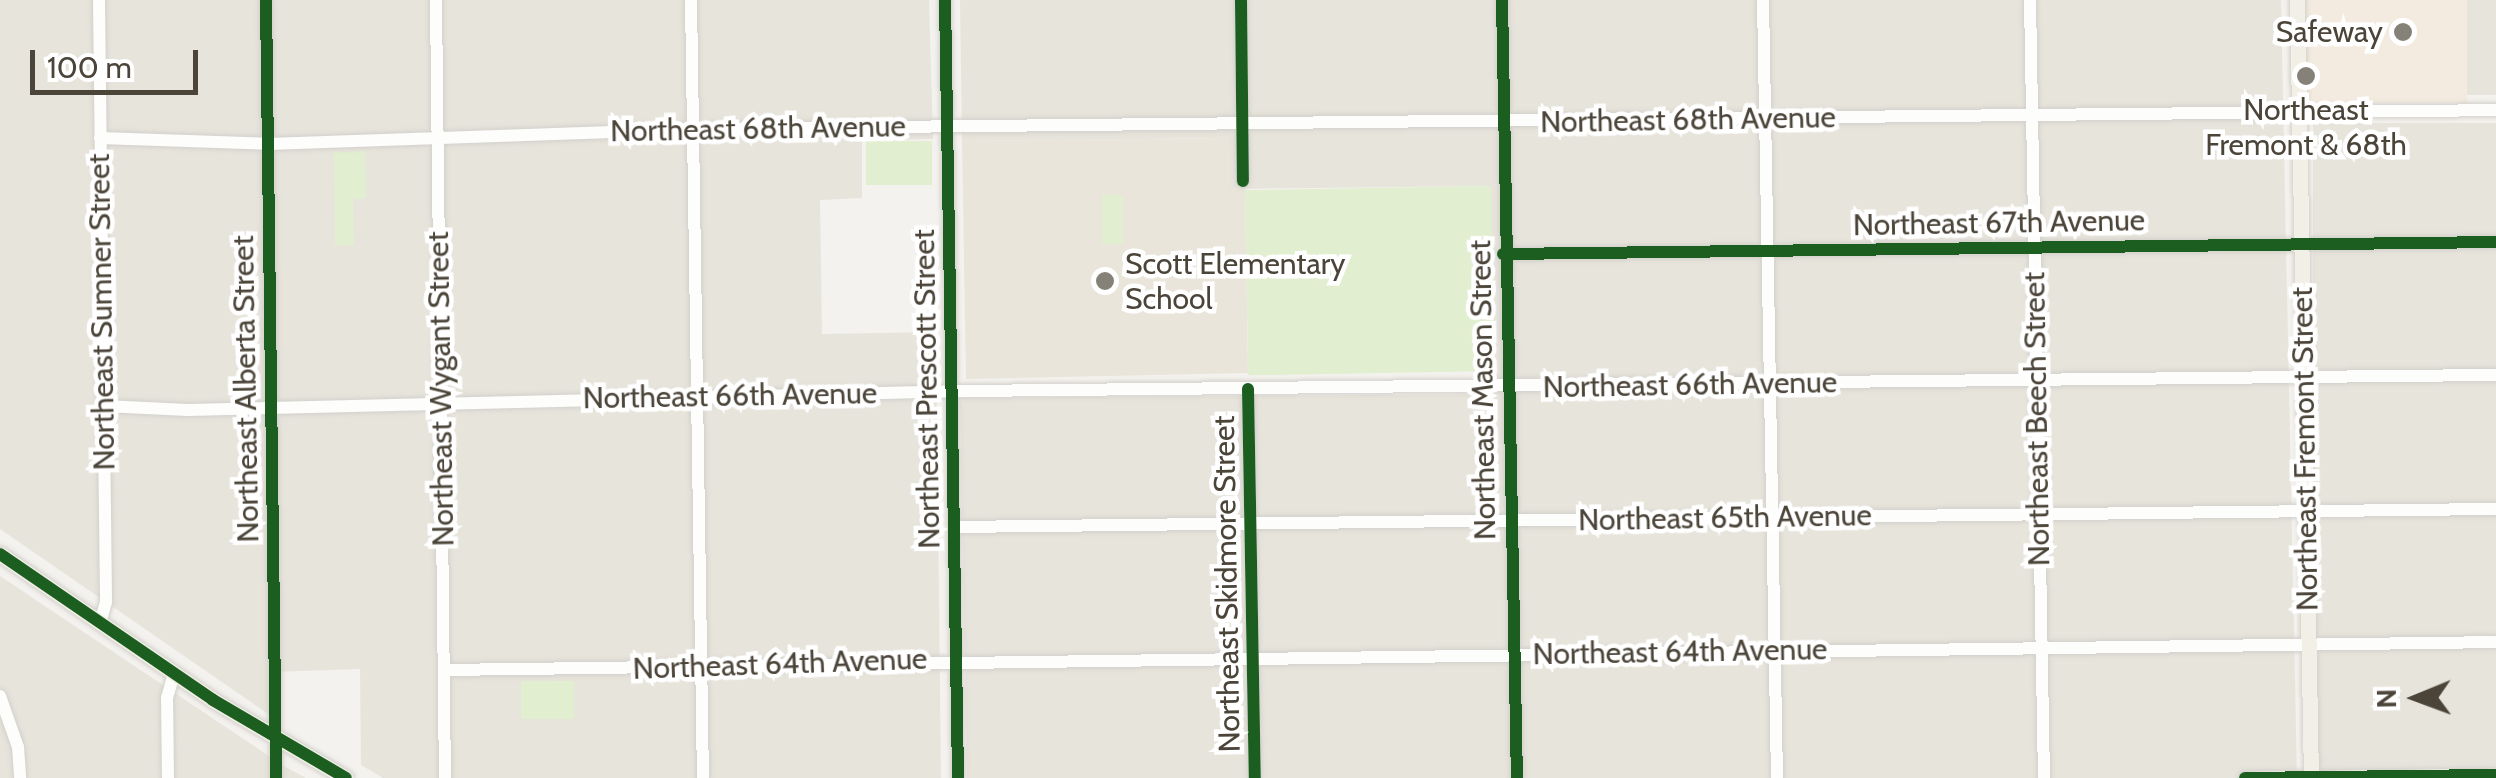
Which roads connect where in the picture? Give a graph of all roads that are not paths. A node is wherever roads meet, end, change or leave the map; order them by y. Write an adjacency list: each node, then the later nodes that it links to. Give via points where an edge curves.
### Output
1 (99, 0): 20 (street, Northeast Sumner Street)
2 (266, 0): 21 (street, Northeast Alberta Street)
3 (436, 0): 19 (street, Northeast Wygant Street)
4 (691, 0): 18 (street)
5 (946, 0): 17 (street, Northeast Prescott Street)
6 (1241, 0): 16 (street)
7 (1502, 0): 15 (street, Northeast Mason Street)
8 (1763, 0): 14 (street)
9 (2030, 0): 13 (street, Northeast Beech Street)
10 (2297, 0): 12 (main road, Northeast Fremont Street)
11 (2496, 110): 12 (street, Northeast 68th Avenue)
12 (2299, 111): 13 (street, Northeast 68th Avenue); 24 (main road, Northeast Fremont Street)
13 (2031, 116): 14 (street, Northeast 68th Avenue); 25 (street, Northeast Beech Street)
14 (1765, 118): 15 (street, Northeast 68th Avenue); 26 (street)
15 (1504, 122): 16 (street, Northeast 68th Avenue); 27 (street, Northeast Mason Street)
16 (1241, 125): 17 (street, Northeast 68th Avenue); 22 (street)
17 (948, 127): 18 (street, Northeast 68th Avenue); 34 (street, Northeast Prescott Street)
18 (693, 129): 19 (street, Northeast 68th Avenue); 35 (street)
19 (436, 135): 21 (street, Northeast 68th Avenue); 36 (street, Northeast Wygant Street)
20 (100, 138): 21 (street, Northeast 68th Avenue); 37 (street, Northeast Sumner Street)
21 (268, 144): 38 (street, Northeast Alberta Street)
22 (1243, 181)
23 (2496, 242): 24 (street, Northeast 67th Avenue)
24 (2302, 245): 25 (street, Northeast 67th Avenue); 29 (main road, Northeast Fremont Street)
25 (2034, 248): 26 (street, Northeast 67th Avenue); 30 (street, Northeast Beech Street)
26 (1768, 251): 27 (street, Northeast 67th Avenue); 31 (street)
27 (1503, 254): 32 (street, Northeast Mason Street)
28 (2496, 375): 29 (street, Northeast 66th Avenue)
29 (2303, 378): 30 (street, Northeast 66th Avenue); 40 (main road, Northeast Fremont Street)
30 (2038, 381): 31 (street, Northeast 66th Avenue); 41 (street, Northeast Beech Street)
31 (1770, 384): 32 (street, Northeast 66th Avenue); 42 (street)
32 (1507, 386): 33 (street, Northeast 66th Avenue); 43 (street, Northeast Mason Street)
33 (1248, 389): 34 (street, Northeast 66th Avenue); 44 (street, Northeast Skidmore Street)
34 (952, 392): 35 (street, Northeast 66th Avenue); 45 (street, Northeast Prescott Street)
35 (698, 396): 36 (street, Northeast 66th Avenue); 55 (street)
36 (442, 400): 38 (street, Northeast 66th Avenue); 56 (street, Northeast Wygant Street)
37 (104, 406): 38 (street, Northeast 66th Avenue); 47 (street, Northeast Sumner Street, via 106,602)
38 (269, 408): 59 (street, Northeast Alberta Street)
39 (2496, 509): 40 (street, Northeast 65th Avenue)
40 (2305, 512): 41 (street, Northeast 65th Avenue); 49 (main road, Northeast Fremont Street)
41 (2040, 514): 42 (street, Northeast 65th Avenue); 50 (street, Northeast Beech Street)
42 (1773, 517): 43 (street, Northeast 65th Avenue); 51 (street)
43 (1511, 520): 44 (street, Northeast 65th Avenue); 52 (street, Northeast Mason Street)
44 (1250, 523): 45 (street, Northeast 65th Avenue); 53 (street, Northeast Skidmore Street)
45 (954, 527): 54 (street, Northeast Prescott Street)
46 (0, 554): 47 (main road)
47 (100, 623): 57 (main road)
48 (2496, 642): 49 (street, Northeast 64th Avenue)
49 (2308, 644): 50 (street, Northeast 64th Avenue); 73 (main road, Northeast Fremont Street)
50 (2041, 648): 51 (street, Northeast 64th Avenue); 71 (street, Northeast Beech Street)
51 (1775, 651): 52 (street, Northeast 64th Avenue); 70 (street)
52 (1514, 654): 53 (street, Northeast 64th Avenue); 69 (street, Northeast Mason Street)
53 (1254, 657): 54 (street, Northeast 64th Avenue); 68 (street, Northeast Skidmore Street)
54 (956, 660): 55 (street, Northeast 64th Avenue); 67 (street, Northeast Prescott Street)
55 (701, 668): 56 (street, Northeast 64th Avenue); 66 (street)
56 (444, 670): 65 (street, Northeast Wygant Street)
57 (174, 674): 59 (main road); 62 (street, via 167,698)
58 (0, 696): 61 (street, via 18,747)
59 (275, 738): 63 (street, Northeast Alberta Street); 64 (main road)
60 (2496, 775): 73 (street)
61 (20, 778)
62 (168, 778)
63 (276, 778)
64 (346, 778)
65 (446, 778)
66 (703, 778)
67 (958, 778)
68 (1256, 778)
69 (1517, 778)
70 (1777, 778)
71 (2044, 778)
72 (2246, 778): 73 (street)
73 (2311, 778)

